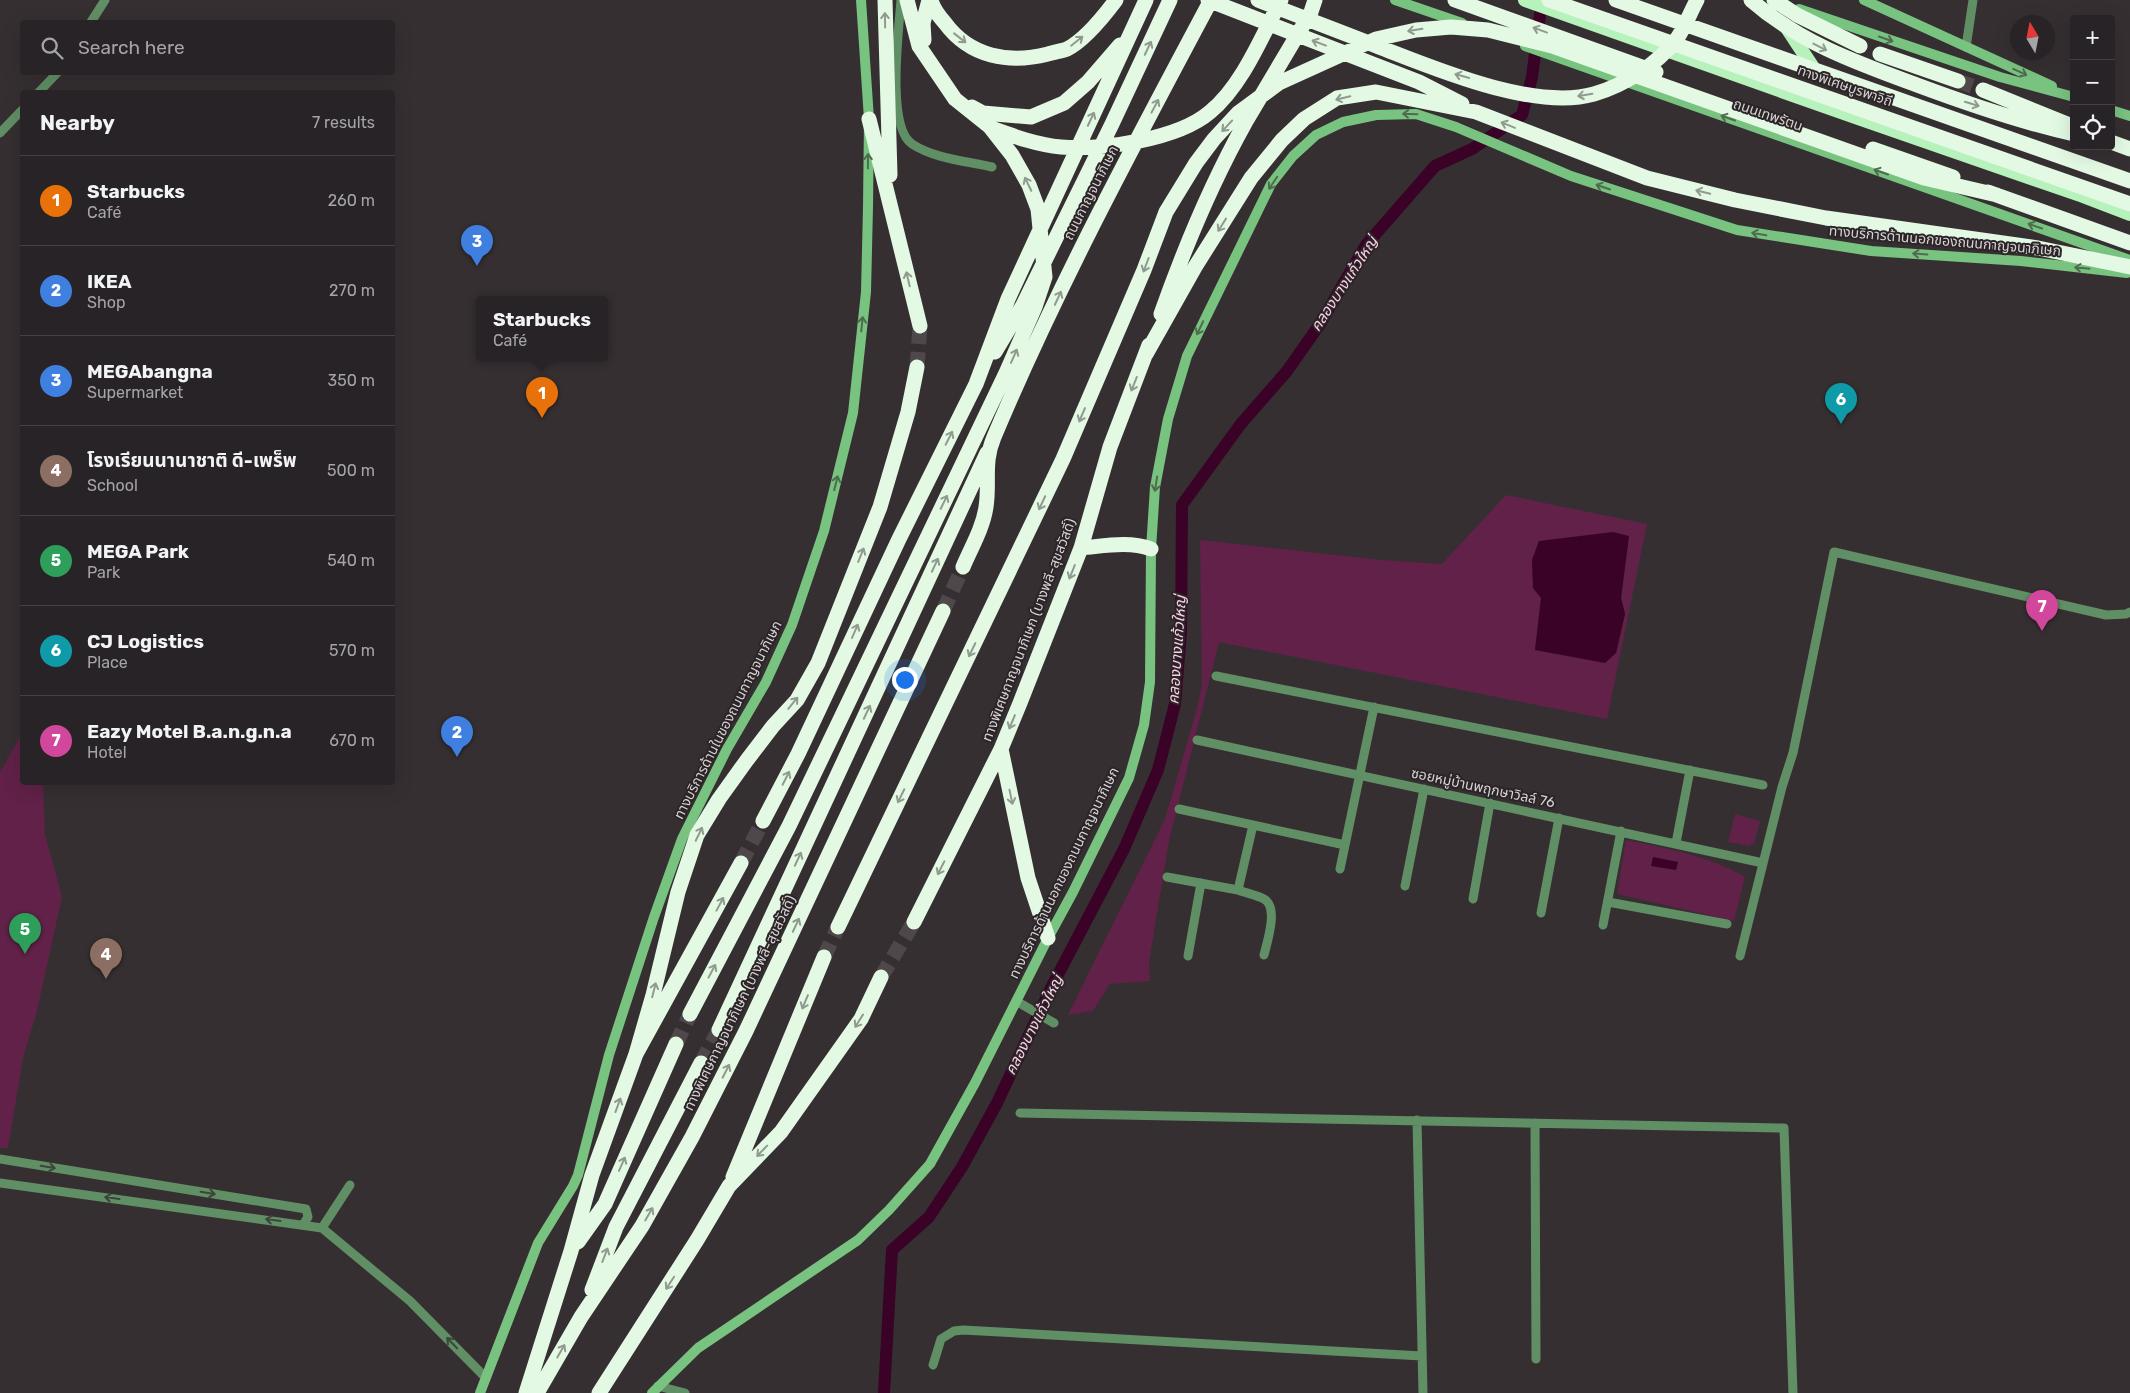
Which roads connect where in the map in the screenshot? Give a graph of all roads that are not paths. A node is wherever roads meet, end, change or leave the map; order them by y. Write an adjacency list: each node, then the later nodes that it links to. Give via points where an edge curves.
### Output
1 (104, 0): 28 (street)
2 (861, 0): 44 (main road, ทางบริการด้านในของถนนกาญจนาภิเษก)
3 (885, 0): 56 (highway, one-way to 3)
4 (901, 0): 51 (street, via 896,51 897,98 898,117 904,135 911,144 925,151)
5 (907, 0): 46 (highway, via 919,46 955,99)
6 (930, 0): 7 (highway, one-way to 7, via 951,31 972,48 1000,58 1032,58 1068,49 1098,24); 29 (highway, via 923,23 925,50 939,78 956,96 983,114 1031,117 1064,103 1109,58)
7 (1116, 0)
8 (1146, 0): 29 (highway)
9 (1170, 0): 65 (highway, one-way to 9, via 1023,305)
10 (1209, 0): 42 (highway, one-way to 10, via 1419,82); 66 (highway, ถนนกาญจนาภิเษก, one-way to 10, via 1007,405 1099,211)
11 (1258, 0): 19 (highway, one-way to 11, via 1676,40 1651,65 1628,80 1594,94 1562,99 1508,91 1438,69)
12 (1281, 0): 46 (highway, via 1233,87 1210,113 1187,126 1130,143 1097,147 1053,146)
13 (1395, 0): 59 (main road, ถนนเทพรัตน, one-way to 13)
14 (1455, 0): 54 (highway, one-way to 14, via 1927,167)
15 (1525, 0): 57 (highway, ถนนเทพรัตน)
16 (1549, 0): 55 (highway, ทางพิเศษบูรพาวิถี)
17 (1616, 0): 53 (highway, ทางพิเศษบูรพาวิถี)
18 (1627, 0): 33 (highway)
19 (1697, 0)
20 (1751, 0): 48 (highway, one-way to 48, via 1787,29 1828,51 1950,98)
21 (1768, 0): 33 (highway)
22 (1774, 0): 30 (highway); 39 (main road, one-way to 39, via 2000,77)
23 (1864, 0): 27 (main road)
24 (1870, 0): 27 (main road)
25 (1973, 0): 31 (street)
26 (1316, 4): 63 (highway, ทางพิเศษกาญจนาภิเษก (บางพลี-สุขสวัสดิ์), via 1244,125 1181,256)
27 (1881, 6): 31 (main road)
28 (92, 20)
29 (1134, 27): 65 (highway, one-way to 29, via 1008,300)
30 (1860, 46)
31 (1966, 47): 38 (main road, one-way to 38)
32 (1880, 54): 35 (highway)
33 (1812, 66): 52 (highway)
34 (55, 75): 36 (street)
35 (1958, 82)
36 (41, 90)
37 (1983, 90): 45 (highway)
38 (2070, 95)
39 (2070, 96)
40 (2115, 111): 43 (main road)
41 (20, 112): 47 (street)
42 (1476, 112): 60 (highway, one-way to 42, via 2038,248 1826,218 1735,200 1647,178); 63 (highway, one-way to 63, via 1376,92 1337,98 1304,118 1251,178)
43 (2130, 116)
44 (869, 119): 56 (highway); 129 (main road, ทางบริการด้านในของถนนกาญจนาภิเษก, one-way to 44, via 538,1243 578,1175 608,1055 682,839 727,749 766,682 792,625 824,531 853,413 866,292)
45 (2070, 124)
46 (990, 128): 109 (highway, one-way to 46, via 789,826 1006,373 1045,277 1038,208 1012,155)
47 (1, 132)
48 (2070, 133)
49 (2115, 143): 50 (highway)
50 (2130, 149)
51 (992, 168)
52 (2130, 177)
53 (2130, 181)
54 (1997, 196): 58 (highway); 101 (highway, one-way to 101, via 1924,178 1552,46 1488,30 1451,27 1416,30 1376,39 1279,83 1238,113 1196,163 1166,212 1063,459)
55 (2130, 204)
56 (892, 209): 62 (highway, one-way to 56)
57 (2130, 214)
58 (2130, 243)
59 (2130, 260)
60 (2130, 267)
61 (2130, 273): 68 (main road, ทางบริการด้านนอกของถนนกาญจนาภิเษก, one-way to 68, via 2021,261 1871,251 1737,230 1571,176 1512,149 1416,114 1376,115 1342,122 1316,135 1293,156 1271,184 1187,356 1168,419 1157,477)
62 (920, 326)
63 (1146, 354): 67 (highway, ทางพิเศษกาญจนาภิเษก (บางพลี-สุขสวัสดิ์), one-way to 67, via 1110,447)
64 (917, 367): 113 (highway, one-way to 64, via 678,892 697,835 746,760 796,700 818,663 880,507 908,412)
65 (976, 384): 83 (highway, one-way to 65)
66 (988, 453): 69 (highway, via 984,521); 111 (highway, one-way to 66)
67 (1082, 548): 68 (highway, via 1127,544); 75 (highway, ทางพิเศษกาญจนาภิเษก (บางพลี-สุขสวัสดิ์), one-way to 75)
68 (1151, 549): 102 (main road, ทางบริการด้านนอกของถนนกาญจนาภิเษก, via 1150,682 1144,725 1129,778)
69 (962, 567)
70 (942, 611): 125 (highway, ทางพิเศษกาญจนาภิเษก (บางพลี-สุขสวัสดิ์), one-way to 70, via 642,1226 692,1137 746,1031)
71 (2130, 612): 88 (street, via 2106,615 1834,552 1793,753)
72 (1216, 676): 73 (street)
73 (1374, 707): 76 (street); 77 (street)
74 (1197, 740): 77 (street, ซอยหมู่บ้านพฤกษาวิลล์ 76)
75 (1000, 749): 98 (highway, ทางพิเศษกาญจนาภิเษก (บางพลี-สุขสวัสดิ์), one-way to 98); 102 (highway, one-way to 102, via 1028,878)
76 (1690, 770): 78 (street); 86 (street)
77 (1360, 775): 79 (street, ซอยหมู่บ้านพฤกษาวิลล์ 76); 87 (street)
78 (1763, 785)
79 (1424, 789): 80 (street, ซอยหมู่บ้านพฤกษาวิลล์ 76); 93 (street)
80 (1490, 803): 82 (street, ซอยหมู่บ้านพฤกษาวิลล์ 76); 95 (street)
81 (1180, 810): 84 (street)
82 (1559, 818): 85 (street, ซอยหมู่บ้านพฤกษาวิลล์ 76); 97 (street)
83 (763, 821)
84 (1253, 825): 87 (street); 94 (street)
85 (1621, 831): 86 (street, ซอยหมู่บ้านพฤกษาวิลล์ 76); 96 (street)
86 (1676, 843): 88 (street, ซอยหมู่บ้านพฤกษาวิลล์ 76)
87 (1345, 845): 90 (street)
88 (1763, 862): 105 (street)
89 (741, 863): 113 (highway, one-way to 89)
90 (1340, 869)
91 (1167, 877): 92 (street)
92 (1201, 883): 94 (street); 104 (street)
93 (1405, 886)
94 (1238, 890): 103 (street, via 1266,900 1271,907)
95 (1473, 899)
96 (1608, 902): 99 (street); 100 (street)
97 (1541, 913)
98 (914, 922)
99 (1727, 924)
100 (1603, 925)
101 (838, 927)
102 (1048, 938): 108 (main road, ทางบริการด้านนอกของถนนกาญจนาภิเษก)
103 (1264, 955)
104 (1188, 956)
105 (1740, 956)
106 (824, 957): 121 (highway, one-way to 121)
107 (881, 977): 121 (highway, one-way to 121, via 861,1019 781,1132)
108 (1016, 1001): 110 (street); 130 (main road, ทางบริการด้านนอกของถนนกาญจนาภิเษก, via 930,1164 889,1210 858,1240 698,1348)
109 (690, 1014)
110 (1054, 1023)
111 (718, 1030)
112 (676, 1044): 124 (highway, one-way to 112, via 605,1204)
113 (636, 1054): 124 (highway, one-way to 113, via 592,1176)
114 (701, 1063): 125 (highway, one-way to 114, via 616,1227)
115 (1020, 1113): 116 (street)
116 (1417, 1120): 117 (street); 126 (street)
117 (1535, 1123): 127 (street); 137 (street, via 1784,1128)
118 (0, 1159): 122 (street, one-way to 122, via 306,1209 308,1217)
119 (0, 1183): 122 (street, one-way to 119)
120 (350, 1185): 123 (street)
121 (729, 1186): 134 (highway, one-way to 134)
122 (303, 1225): 123 (street)
123 (322, 1228): 129 (street, one-way to 123, via 410,1301)
124 (571, 1251): 132 (highway)
125 (581, 1317): 133 (highway, ทางพิเศษกาญจนาภิเษก (บางพลี-สุขสวัสดิ์), one-way to 125)
126 (1422, 1356): 128 (street, via 963,1330 941,1339); 136 (street)
127 (1536, 1359)
128 (933, 1365)
129 (486, 1378): 131 (main road, ทางบริการด้านในของถนนกาญจนาภิเษก)
130 (655, 1389): 135 (street)
131 (480, 1393)
132 (526, 1393)
133 (537, 1393)
134 (600, 1393)
135 (685, 1393)
136 (1423, 1393)
137 (1793, 1393)

